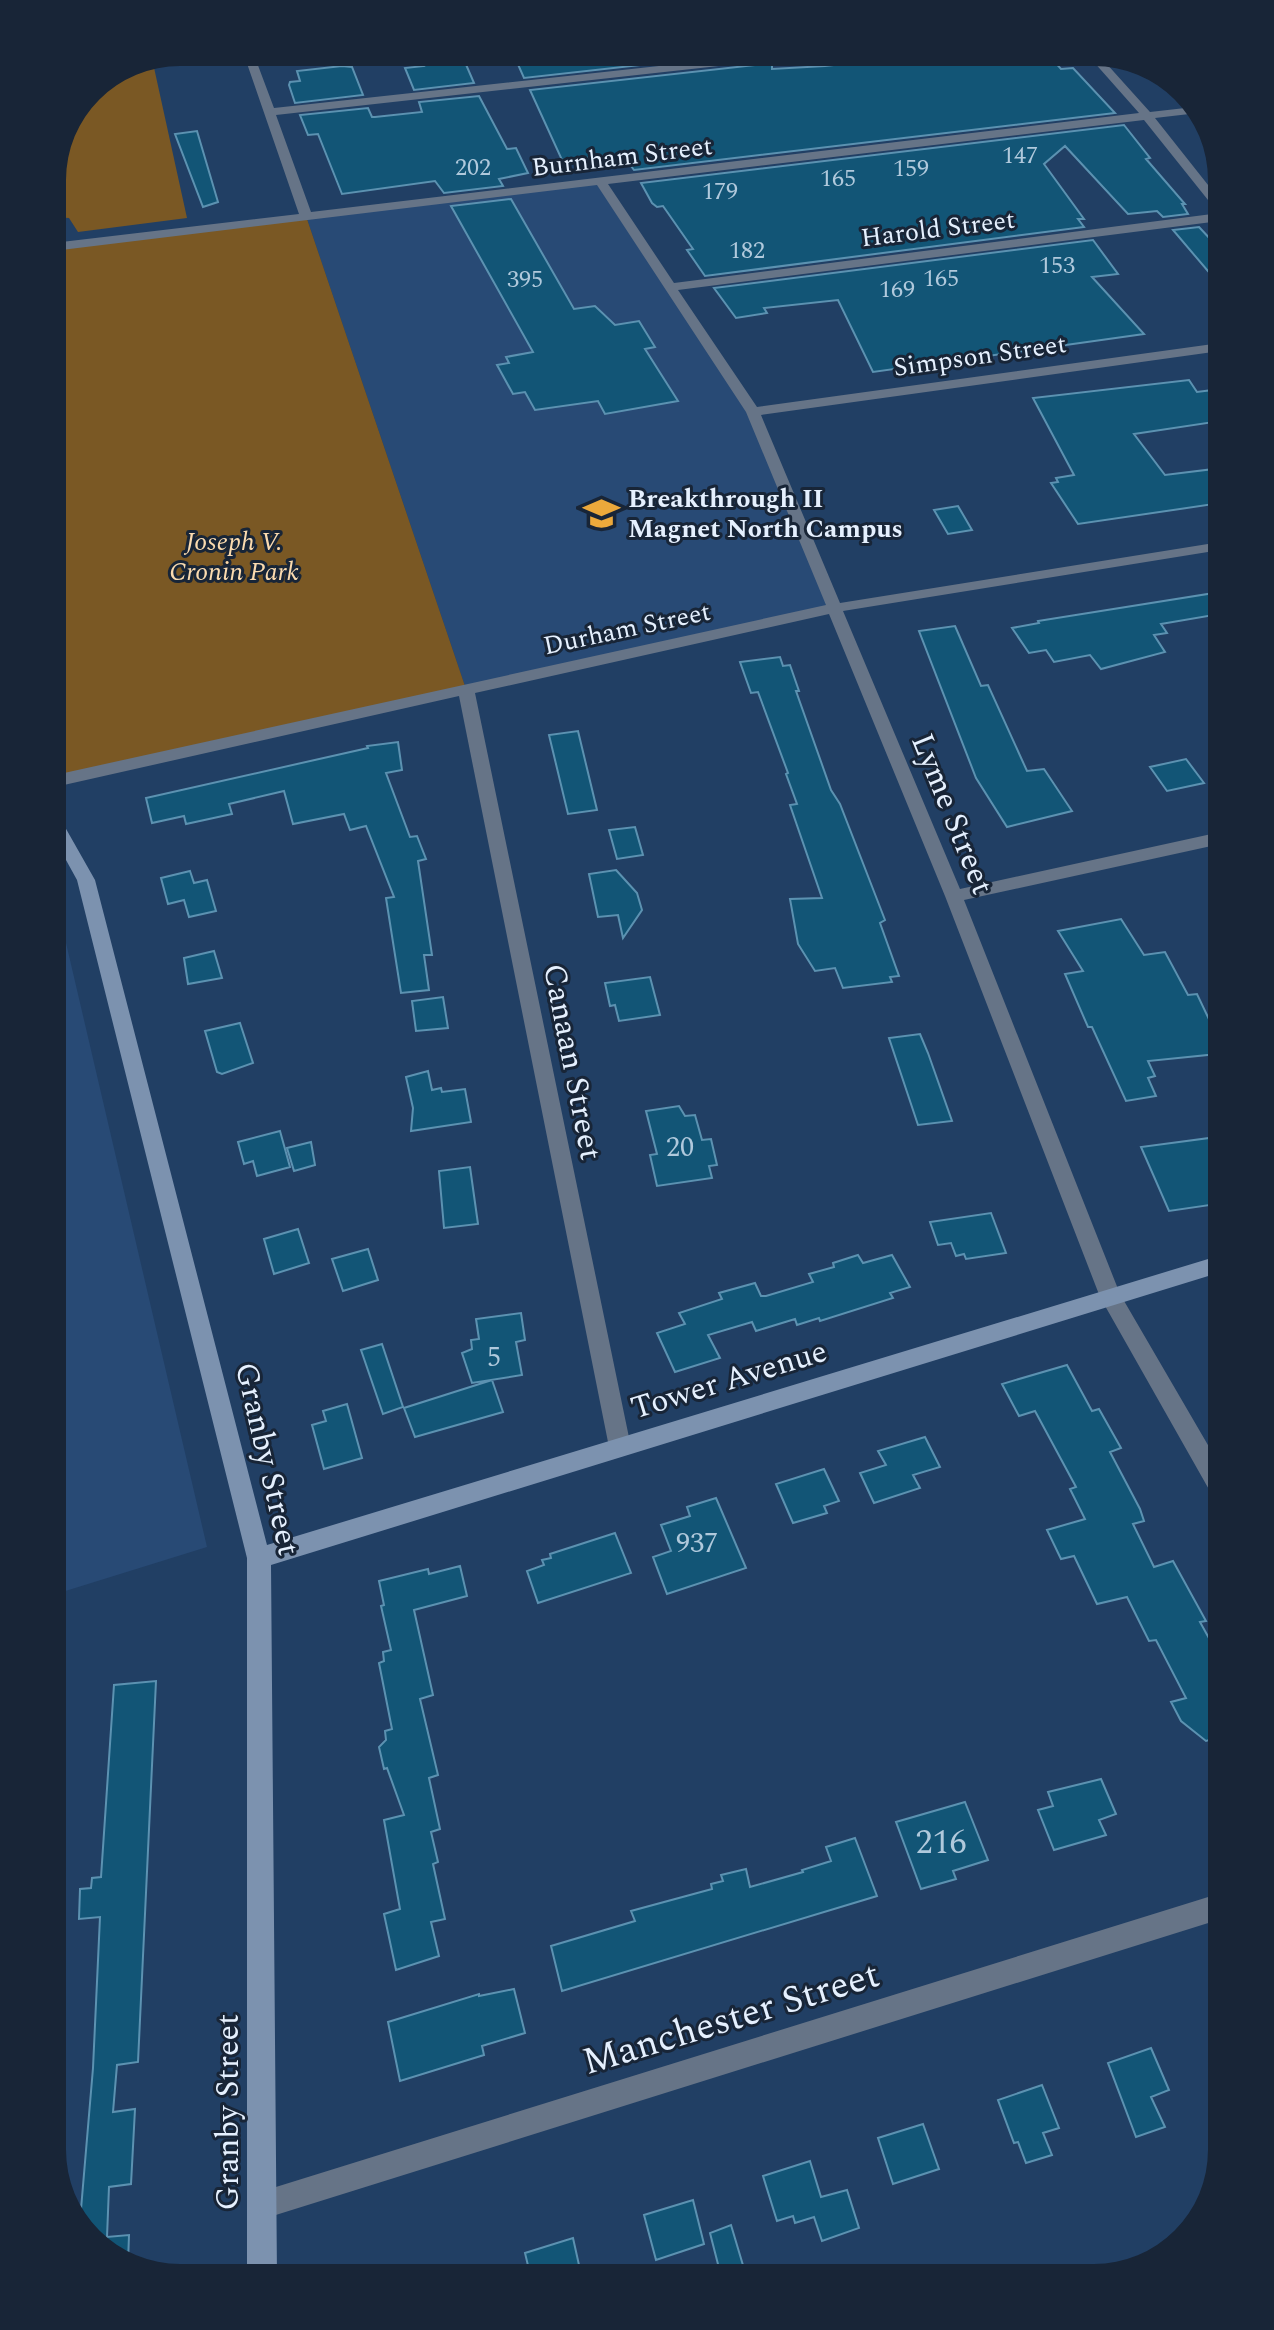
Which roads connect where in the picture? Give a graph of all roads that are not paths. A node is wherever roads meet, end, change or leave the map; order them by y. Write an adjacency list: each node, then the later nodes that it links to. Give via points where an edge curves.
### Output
1 (253, 66): 5 (street)
2 (690, 66): 5 (street)
3 (1103, 66): 6 (street)
4 (1184, 111): 6 (street, Burnham Street)
5 (271, 112): 9 (street)
6 (1147, 116): 7 (street, Burnham Street); 8 (street)
7 (600, 181): 9 (street, Burnham Street); 12 (street, Lyme Street)
8 (1208, 192)
9 (306, 216): 11 (street, Burnham Street)
10 (1208, 219): 12 (street, Harold Street)
11 (66, 245)
12 (670, 287): 14 (street, Lyme Street)
13 (1208, 349): 14 (street, Simpson Street)
14 (753, 412): 16 (street, Lyme Street)
15 (1208, 548): 16 (street, Durham Street)
16 (835, 608): 17 (street, Durham Street); 21 (street, Lyme Street)
17 (466, 689): 18 (street, Durham Street); 24 (street, Canaan Street)
18 (66, 779)
19 (1208, 841): 21 (street)
20 (66, 844): 26 (main road, Granby Street, via 86,880)
21 (954, 896): 23 (street, Lyme Street)
22 (1208, 1267): 23 (main road, Tower Avenue)
23 (1111, 1297): 24 (main road, Tower Avenue); 25 (street, Lyme Street)
24 (620, 1447): 26 (main road, Tower Avenue)
25 (1208, 1467)
26 (259, 1558): 28 (main road, Granby Street)
27 (1208, 1910): 28 (street, Manchester Street)
28 (263, 2205): 29 (main road, Granby Street)
29 (262, 2264)

